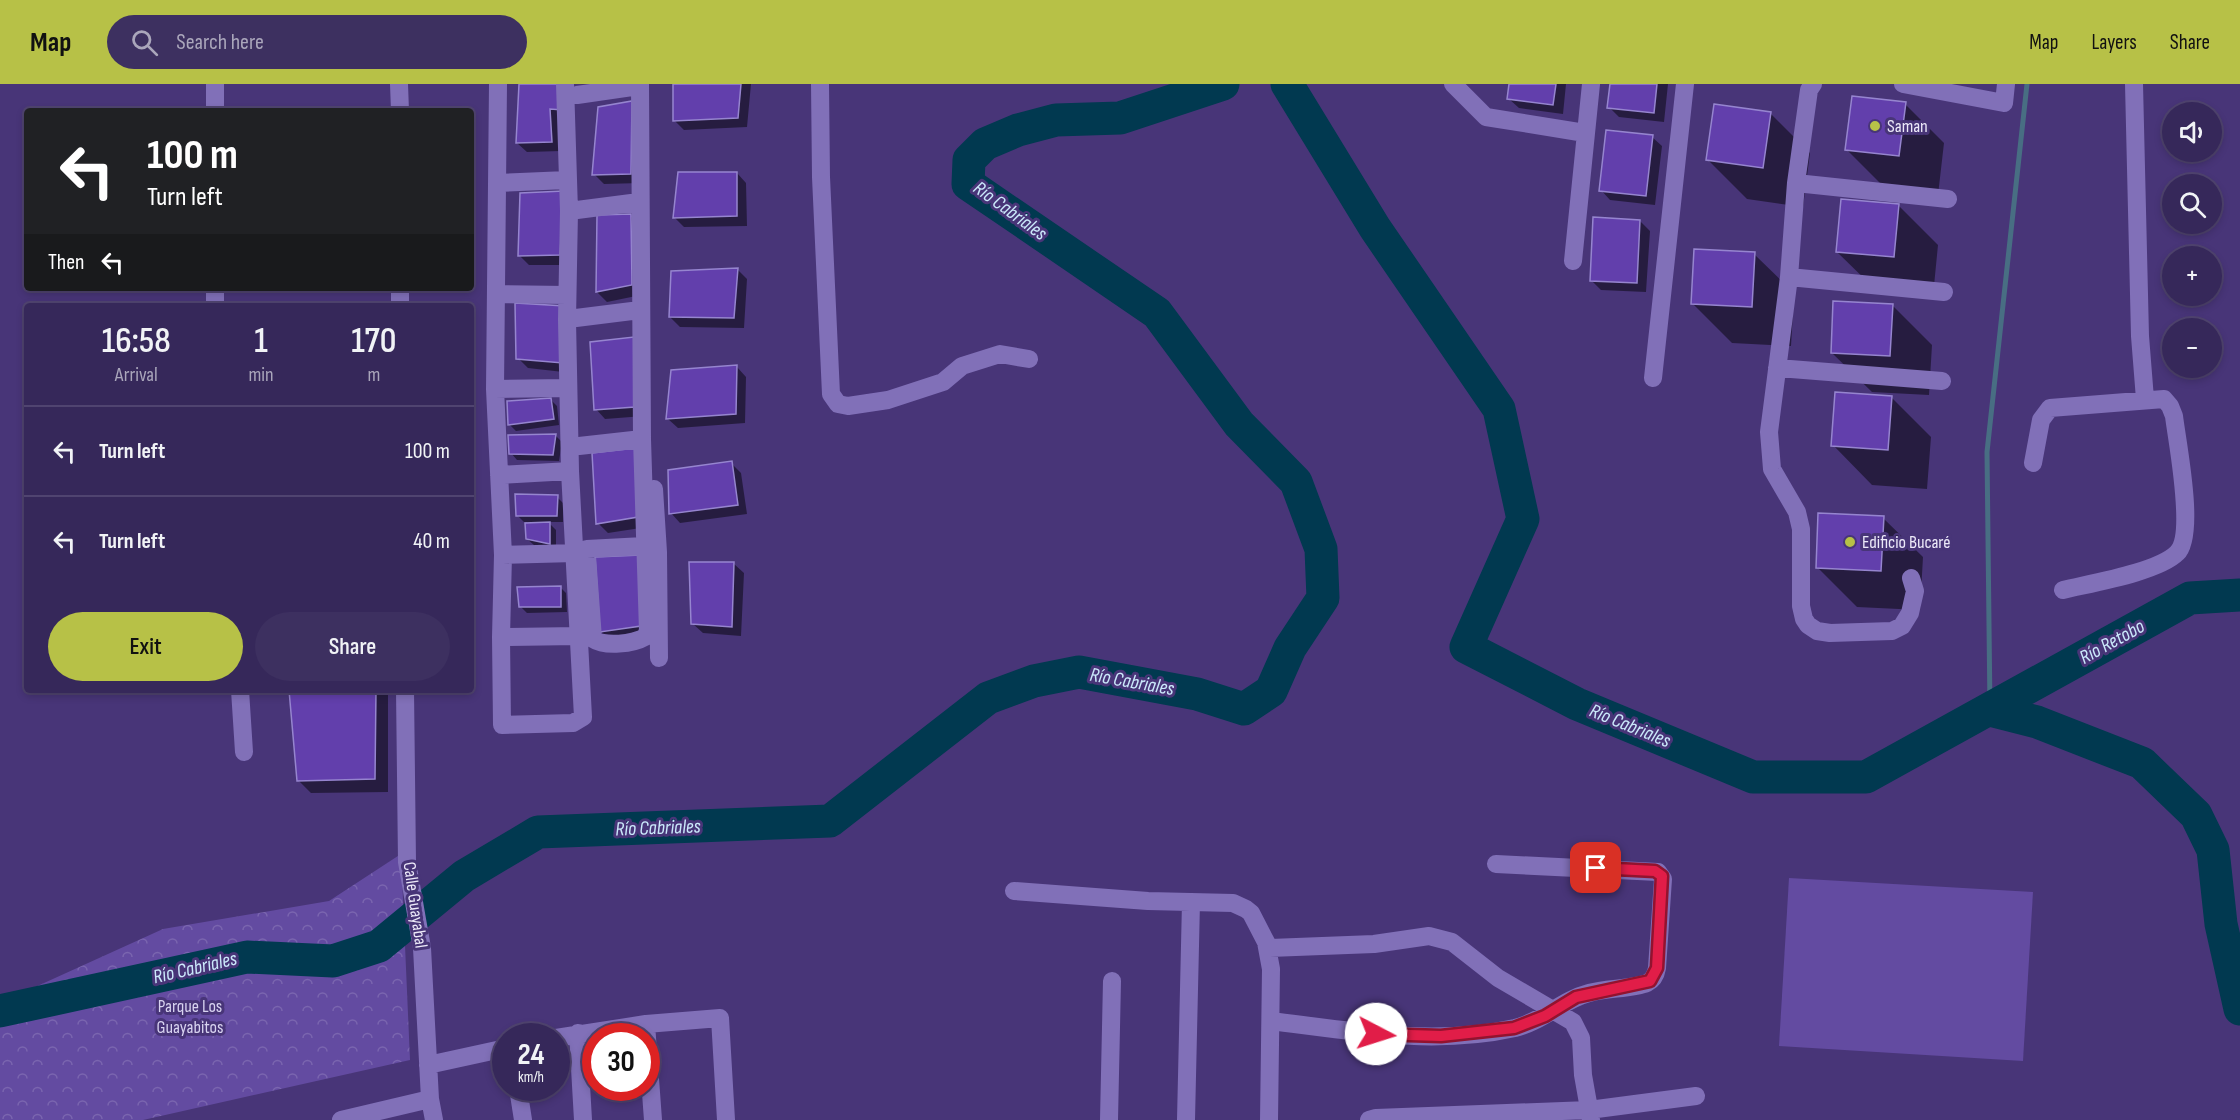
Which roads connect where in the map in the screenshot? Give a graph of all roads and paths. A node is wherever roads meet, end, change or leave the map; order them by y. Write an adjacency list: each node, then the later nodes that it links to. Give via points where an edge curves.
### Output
1 (215, 84): 14 (street)
2 (399, 84): 15 (street)
3 (498, 84): 18 (street)
4 (820, 84): 30 (street, via 830,383 834,399 848,406 888,400 943,381 962,366 1000,354)
5 (1453, 84): 16 (street, via 1486,117)
6 (1591, 84): 16 (street)
7 (1685, 84): 32 (street)
8 (1813, 84): 19 (street)
9 (1903, 84): 10 (street, via 2004,103)
10 (2006, 84)
11 (2134, 84): 36 (street)
12 (642, 85): 13 (street); 21 (street); 49 (street, via 646,345 658,552)
13 (573, 88): 17 (street); 22 (street)
14 (215, 108)
15 (400, 108)
16 (1586, 133): 23 (street)
17 (567, 180): 18 (street); 27 (street)
18 (497, 183): 26 (street)
19 (1796, 183): 20 (street); 24 (street)
20 (1948, 198)
21 (639, 202): 22 (street); 28 (street)
22 (577, 210): 29 (street)
23 (1573, 261)
24 (1789, 277): 25 (street); 31 (street)
25 (1944, 292)
26 (496, 294): 27 (street); 35 (street)
27 (567, 295): 34 (street)
28 (640, 310): 29 (street); 37 (street)
29 (576, 318): 38 (street)
30 (1029, 359)
31 (1777, 368): 33 (street); 45 (street, via 1770,432 1772,469 1797,512 1801,530 1804,619 1817,631 1830,633 1892,631 1902,626 1910,613 1915,591)
32 (1653, 378)
33 (1942, 381)
34 (568, 388): 35 (street); 40 (street)
35 (495, 389): 41 (street)
36 (2145, 399): 39 (street, via 2050,408 2041,420); 46 (street, via 2164,399 2174,416 2185,503 2183,543 2178,552 2154,566)
37 (642, 439): 38 (street); 42 (street)
38 (579, 446): 43 (street)
39 (2033, 463)
40 (570, 471): 41 (street); 43 (street)
41 (499, 475): 44 (street)
42 (644, 546): 43 (street); 43 (street, via 648,631 645,637 608,644 593,639)
43 (581, 551): 44 (street); 47 (street)
44 (503, 555): 48 (street)
45 (1911, 578)
46 (2063, 590)
47 (578, 636): 48 (street); 48 (street, via 583,717 573,723 502,725)
48 (501, 637)
49 (658, 658)
50 (240, 693): 52 (street)
51 (405, 693): 65 (street, Calle Guayabal, via 407,862 422,948)
52 (244, 753)
53 (1496, 864): 58 (street, via 1655,871 1662,876 1657,968 1653,978 1646,983 1576,997)
54 (1014, 891): 55 (street)
55 (1191, 902): 56 (street, via 1233,903 1246,909 1256,920); 78 (street)
56 (1267, 948): 58 (street, via 1374,944 1437,936); 59 (street)
57 (1112, 981): 77 (street)
58 (1554, 1010): 59 (street, via 1514,1028 1441,1036 1391,1035); 70 (street, via 1573,1022 1579,1032)
59 (1271, 1021): 79 (street)
60 (658, 1023): 76 (street, via 720,1018)
61 (582, 1032): 62 (street)
62 (578, 1033): 63 (street); 74 (street)
63 (570, 1035)
64 (492, 1051): 65 (street)
65 (428, 1065): 67 (street, Calle Guayabal)
66 (1696, 1096): 70 (street)
67 (430, 1099): 71 (street); 72 (street, Calle Guayabal)
68 (520, 1101): 73 (street)
69 (651, 1101): 75 (street)
70 (1590, 1115): 80 (street)
71 (341, 1120)
72 (433, 1120)
73 (523, 1120)
74 (583, 1120)
75 (652, 1120)
76 (726, 1120)
77 (1109, 1120)
78 (1185, 1120)
79 (1269, 1120)
80 (1369, 1120)

